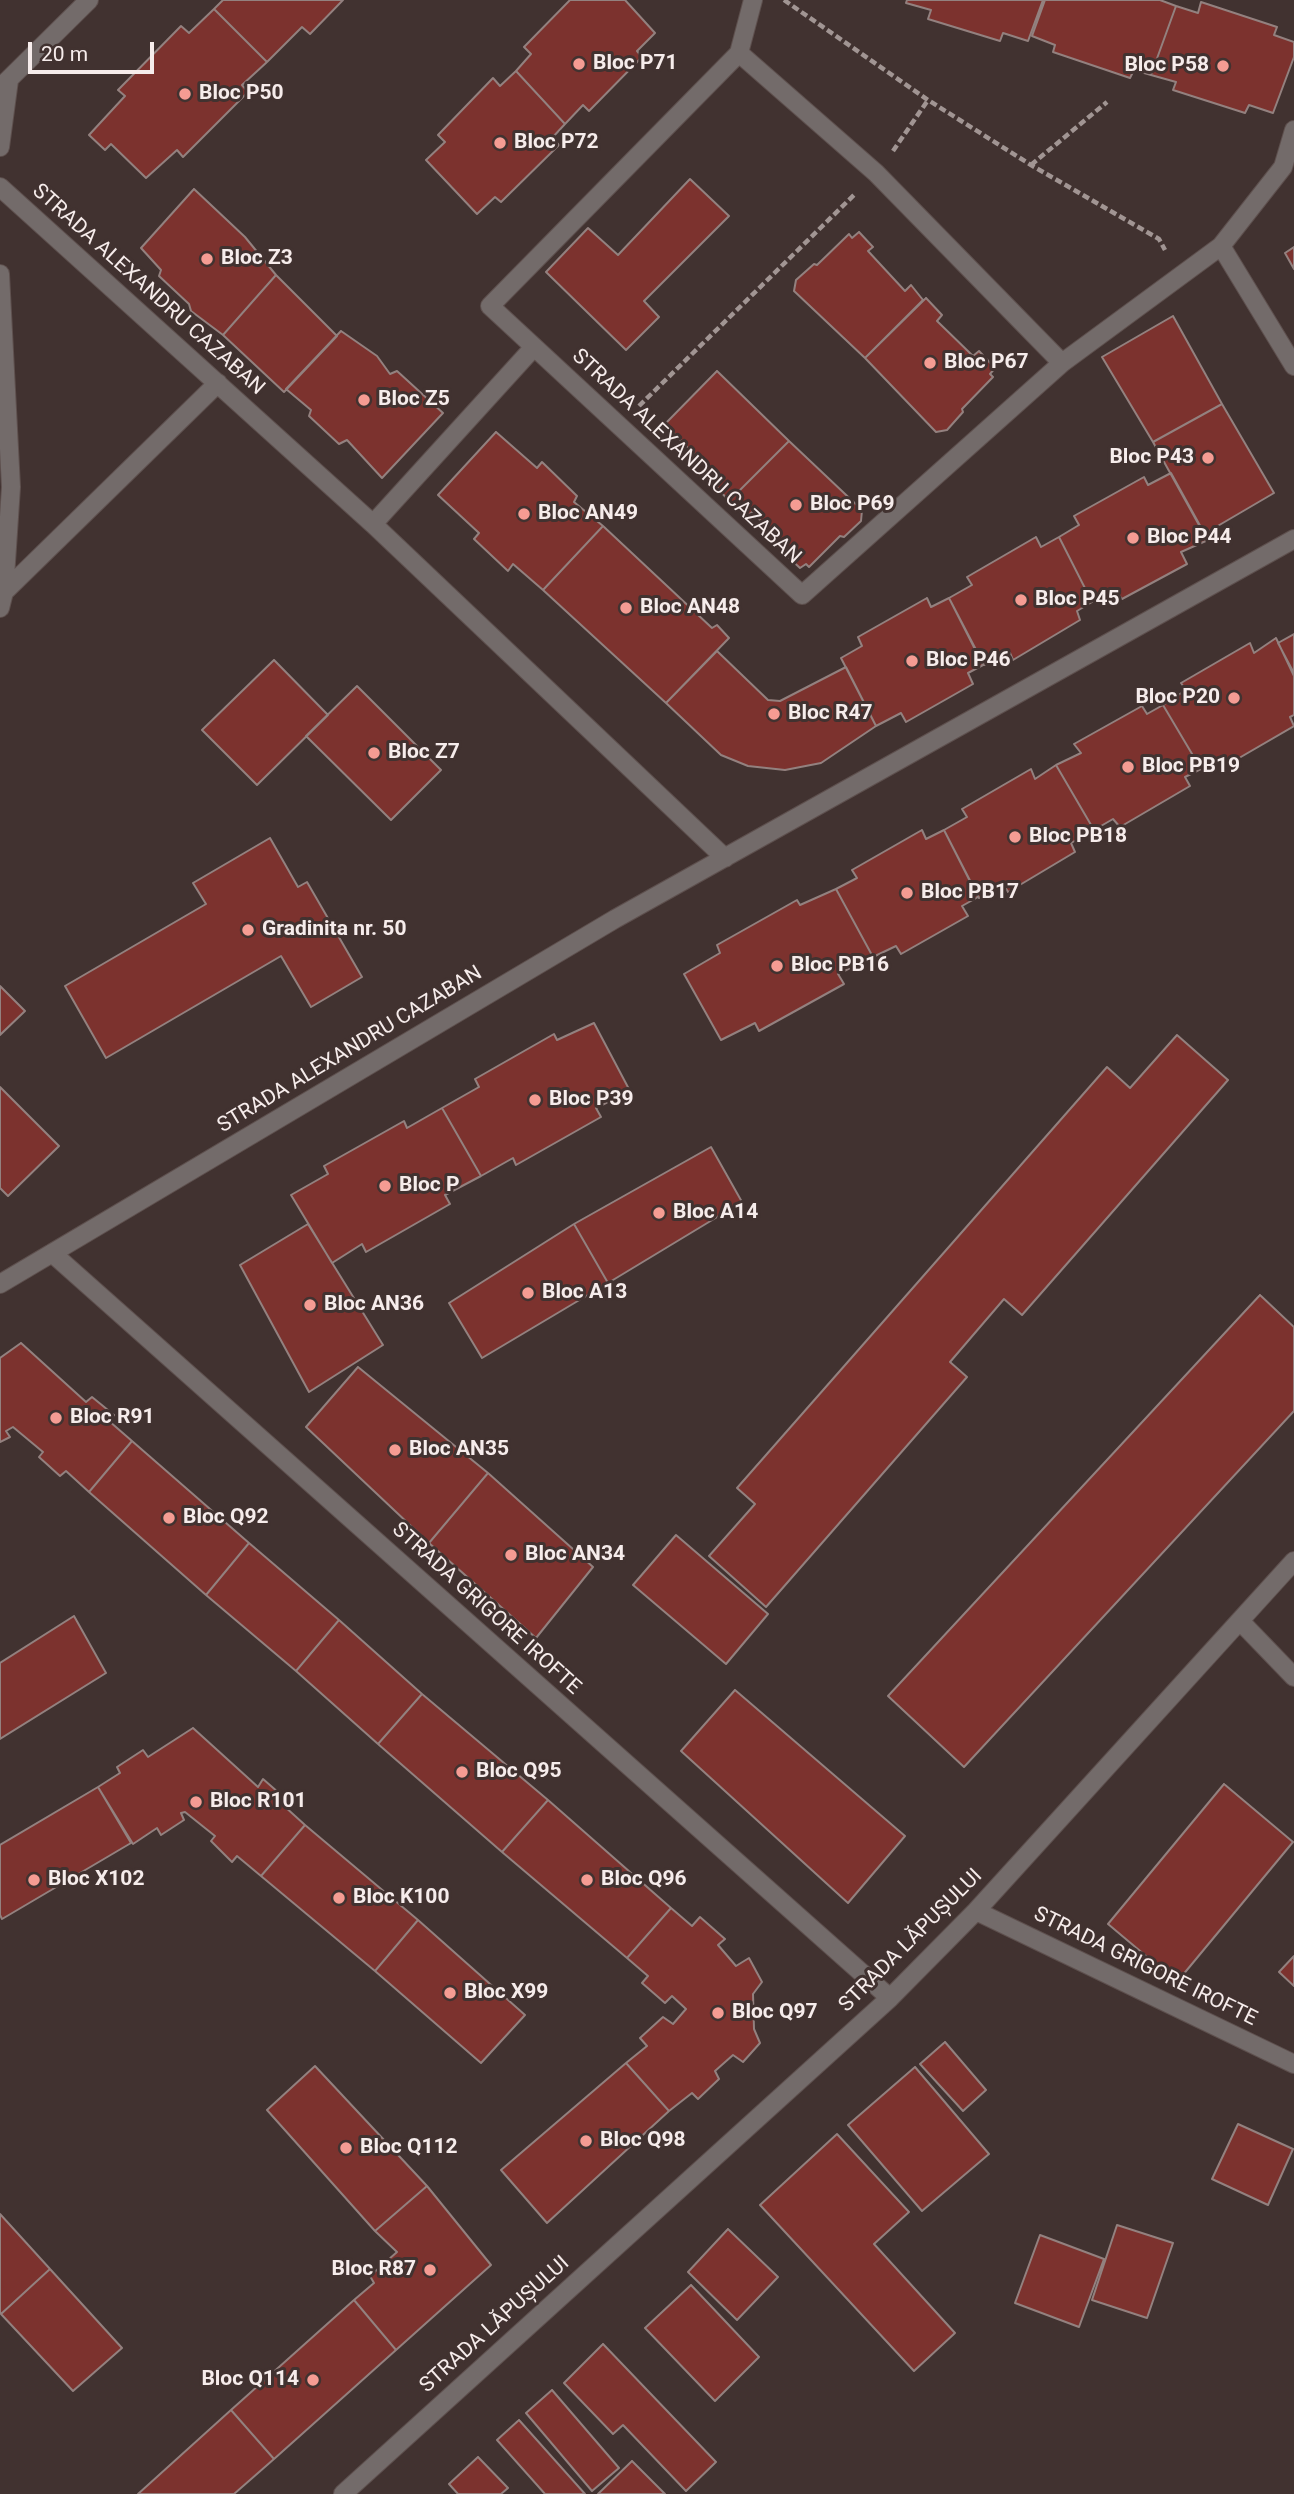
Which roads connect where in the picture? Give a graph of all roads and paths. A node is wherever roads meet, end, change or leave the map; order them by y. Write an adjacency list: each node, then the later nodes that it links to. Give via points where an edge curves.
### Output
1 (89, 0): 5 (street)
2 (752, 0): 4 (street, STRADA ALEXANDRU CAZABAN)
3 (784, 0): 6 (path)
4 (738, 53): 11 (street); 16 (street, STRADA ALEXANDRU CAZABAN, via 490,306)
5 (4, 84): 9 (street)
6 (928, 100): 10 (path); 11 (path)
7 (1107, 102): 10 (path)
8 (1294, 130): 13 (street, STRADA ALEXANDRU CAZABAN, via 1283,167)
9 (0, 148)
10 (1031, 165): 15 (path, via 1159,239)
11 (876, 173): 17 (street); 20 (path)
12 (0, 187): 19 (street, STRADA ALEXANDRU CAZABAN)
13 (1221, 246): 15 (street, STRADA ALEXANDRU CAZABAN); 18 (street)
14 (0, 274): 21 (street)
15 (1178, 276): 17 (street, STRADA ALEXANDRU CAZABAN)
16 (534, 347): 20 (street, STRADA ALEXANDRU CAZABAN); 22 (street)
17 (1062, 363): 20 (street, STRADA ALEXANDRU CAZABAN, via 802,595)
18 (1294, 366)
19 (218, 383): 22 (street, STRADA ALEXANDRU CAZABAN); 24 (street)
20 (619, 425)
21 (5, 482): 24 (street)
22 (373, 524): 25 (street, STRADA ALEXANDRU CAZABAN)
23 (1294, 540): 25 (street, STRADA ALEXANDRU CAZABAN)
24 (2, 600)
25 (725, 858): 26 (street, STRADA ALEXANDRU CAZABAN)
26 (52, 1254): 27 (street, STRADA ALEXANDRU CAZABAN); 32 (street, STRADA GRIGORE IROFTE)
27 (0, 1284)
28 (1294, 1561): 29 (street, STRADA LĂPUȘULUI)
29 (1240, 1621): 30 (street); 31 (street, STRADA LĂPUȘULUI)
30 (1294, 1677)
31 (976, 1911): 32 (street, STRADA LĂPUȘULUI); 33 (street, STRADA GRIGORE IROFTE)
32 (890, 1998): 34 (street, STRADA LĂPUȘULUI)
33 (1294, 2064)
34 (344, 2494)

